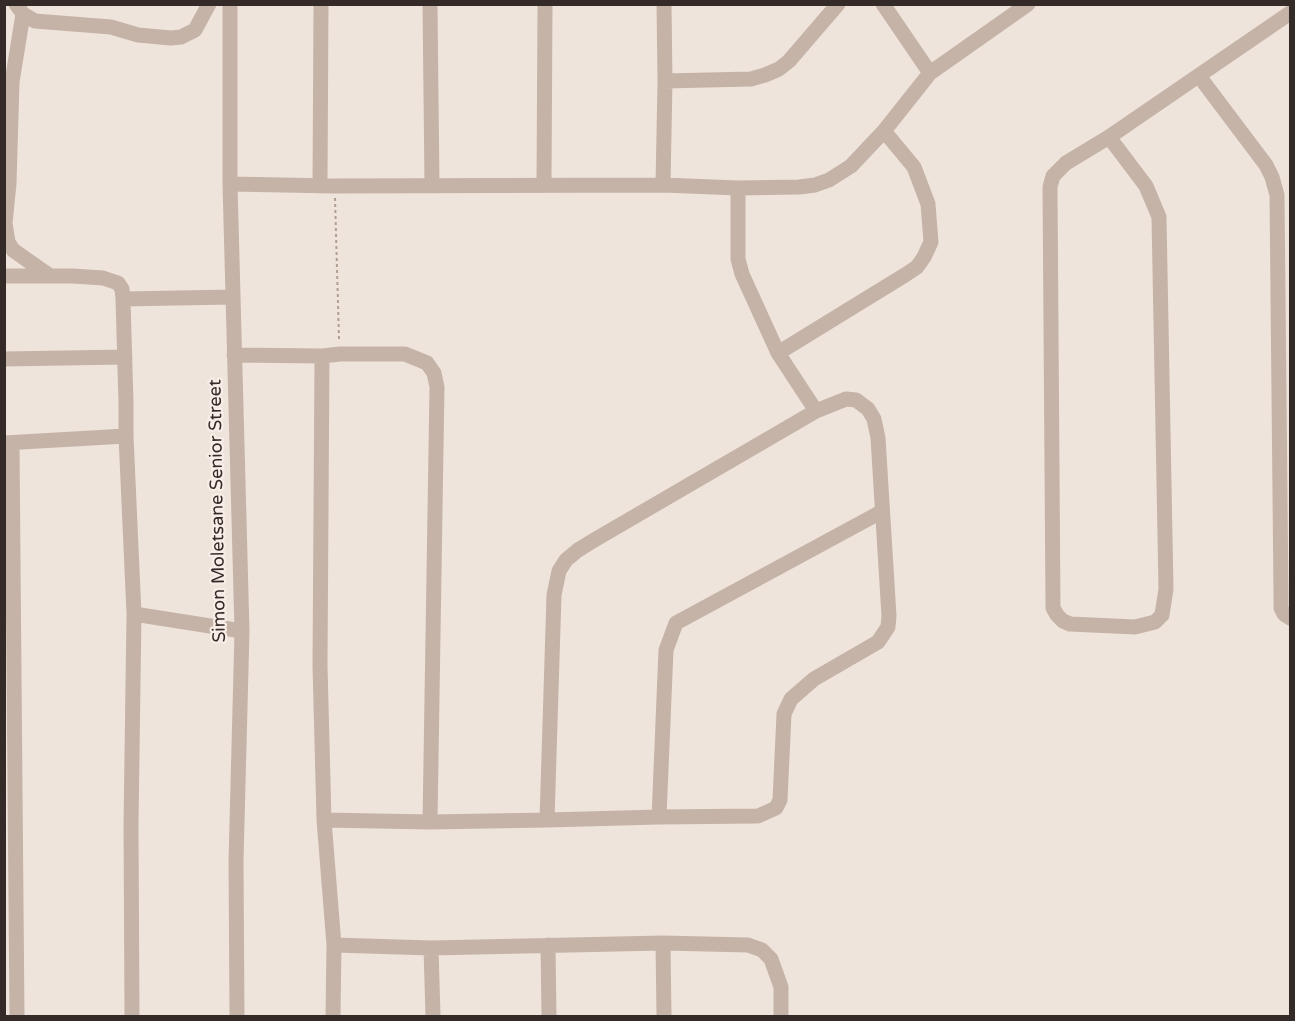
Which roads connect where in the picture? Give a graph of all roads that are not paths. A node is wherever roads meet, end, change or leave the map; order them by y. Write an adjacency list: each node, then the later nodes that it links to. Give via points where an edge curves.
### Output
1 (209, 4): 10 (street, via 195,30 181,38 145,36 111,27 46,23 35,21)
2 (230, 4): 17 (street, Simon Moletsane Senior Street)
3 (321, 4): 20 (street)
4 (430, 4): 21 (street)
5 (545, 4): 18 (street)
6 (664, 4): 14 (street)
7 (838, 4): 14 (street, via 779,69 752,79)
8 (883, 4): 12 (street)
9 (1024, 6): 12 (street)
10 (19, 9): 24 (street, via 5,223 12,250)
11 (1290, 14): 13 (street)
12 (930, 73): 15 (street)
13 (1199, 76): 16 (street); 37 (street, via 1266,165 1276,195 1281,608)
14 (665, 81): 19 (street)
15 (884, 131): 22 (street, via 851,166 829,180 799,187); 27 (street, via 914,167 928,204 931,242 924,257 911,271)
16 (1109, 137): 16 (street, via 1066,163 1053,176 1050,187 1052,595 1057,615 1070,624 1135,627 1155,622 1162,615 1166,589 1159,217 1146,186)
17 (230, 184): 20 (street); 25 (street, Simon Moletsane Senior Street)
18 (544, 184): 19 (street); 21 (street)
19 (663, 185): 22 (street)
20 (328, 186): 21 (street)
21 (432, 186)
22 (738, 188): 27 (street, via 740,266)
23 (4, 276): 24 (street)
24 (50, 276): 26 (street, via 113,281 122,289)
25 (232, 297): 26 (street); 28 (street, Simon Moletsane Senior Street)
26 (123, 299): 30 (street)
27 (778, 352): 32 (street)
28 (234, 355): 29 (street); 38 (street, Simon Moletsane Senior Street)
29 (322, 356): 41 (street, via 320,664); 43 (street, via 405,354 427,363 434,373 437,387)
30 (125, 357): 31 (street); 33 (street)
31 (4, 359)
32 (816, 411): 35 (street, via 846,399 856,400 868,409 878,438); 42 (street, via 566,560 559,571 554,595)
33 (126, 436): 34 (street); 36 (street)
34 (8, 442): 39 (street)
35 (881, 512): 40 (street, via 676,623 666,650); 40 (street, via 888,627 878,642 814,679 791,699 784,714 780,800 776,808 758,816)
36 (134, 614): 38 (street); 50 (street)
37 (1290, 618)
38 (242, 631): 51 (street, Simon Moletsane Senior Street, via 236,861)
39 (9, 743): 44 (street)
40 (659, 817): 42 (street)
41 (324, 820): 43 (street); 46 (street)
42 (547, 820): 43 (street)
43 (430, 822)
44 (11, 914): 49 (street)
45 (663, 943): 47 (street); 55 (street); 56 (street, via 748,945 762,950 777,972)
46 (334, 945): 48 (street); 52 (street)
47 (548, 945): 48 (street); 54 (street)
48 (431, 948): 53 (street)
49 (17, 1017)
50 (132, 1017)
51 (237, 1017)
52 (333, 1017)
53 (433, 1017)
54 (549, 1017)
55 (664, 1017)
56 (781, 1017)

